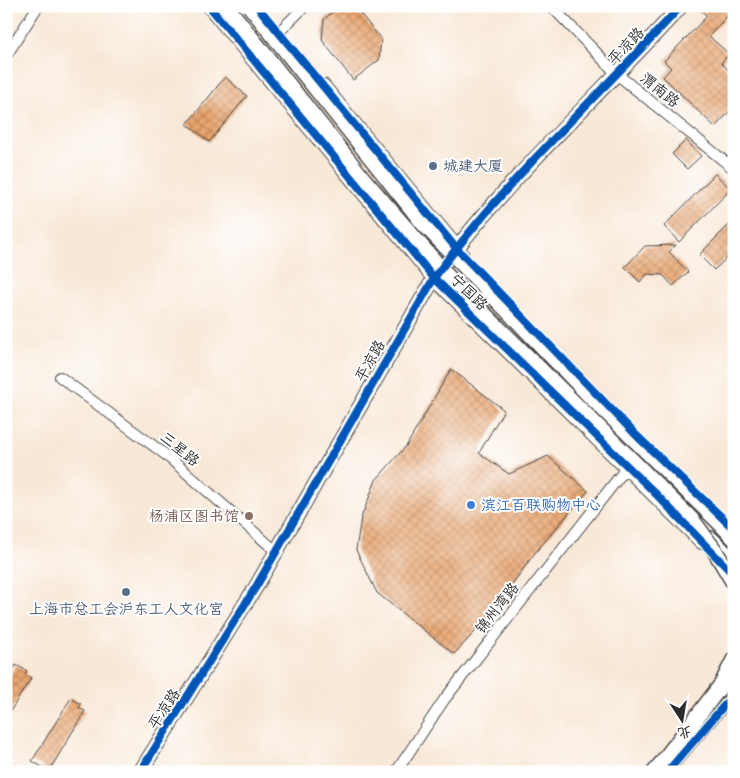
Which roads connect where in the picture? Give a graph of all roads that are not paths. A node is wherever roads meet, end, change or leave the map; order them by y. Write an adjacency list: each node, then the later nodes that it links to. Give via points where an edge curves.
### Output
1 (210, 6): 14 (main road, 宁国路)
2 (226, 6): 17 (highway, bridge, via 364,180 454,284)
3 (250, 6): 18 (highway, bridge, via 424,224 590,396)
4 (257, 6): 9 (main road, 宁国路)
5 (305, 6): 9 (street)
6 (551, 6): 11 (street, 渭南路)
7 (681, 6): 11 (main road, 平凉路)
8 (35, 7): 10 (street)
9 (278, 33): 13 (main road, 宁国路)
10 (6, 56)
11 (618, 74): 12 (street, 渭南路); 13 (main road, 平凉路, via 541,153)
12 (734, 170)
13 (456, 248): 14 (main road, 平凉路); 18 (main road, 宁国路)
14 (434, 278): 16 (main road, 宁国路); 20 (main road, 平凉路)
15 (60, 377): 20 (street, 三星路, via 166,455)
16 (627, 466): 22 (main road, 宁国路); 27 (street, 锦州湾路, via 444,700)
17 (692, 520): 21 (highway, bridge); 23 (highway, bridge)
18 (727, 526): 19 (highway)
19 (734, 536)
20 (277, 552): 26 (main road, 平凉路)
21 (734, 562)
22 (734, 575)
23 (734, 583)
24 (734, 660): 28 (highway, via 722,684)
25 (734, 694): 29 (street)
26 (140, 772)
27 (396, 772)
28 (654, 772)
29 (667, 772)

